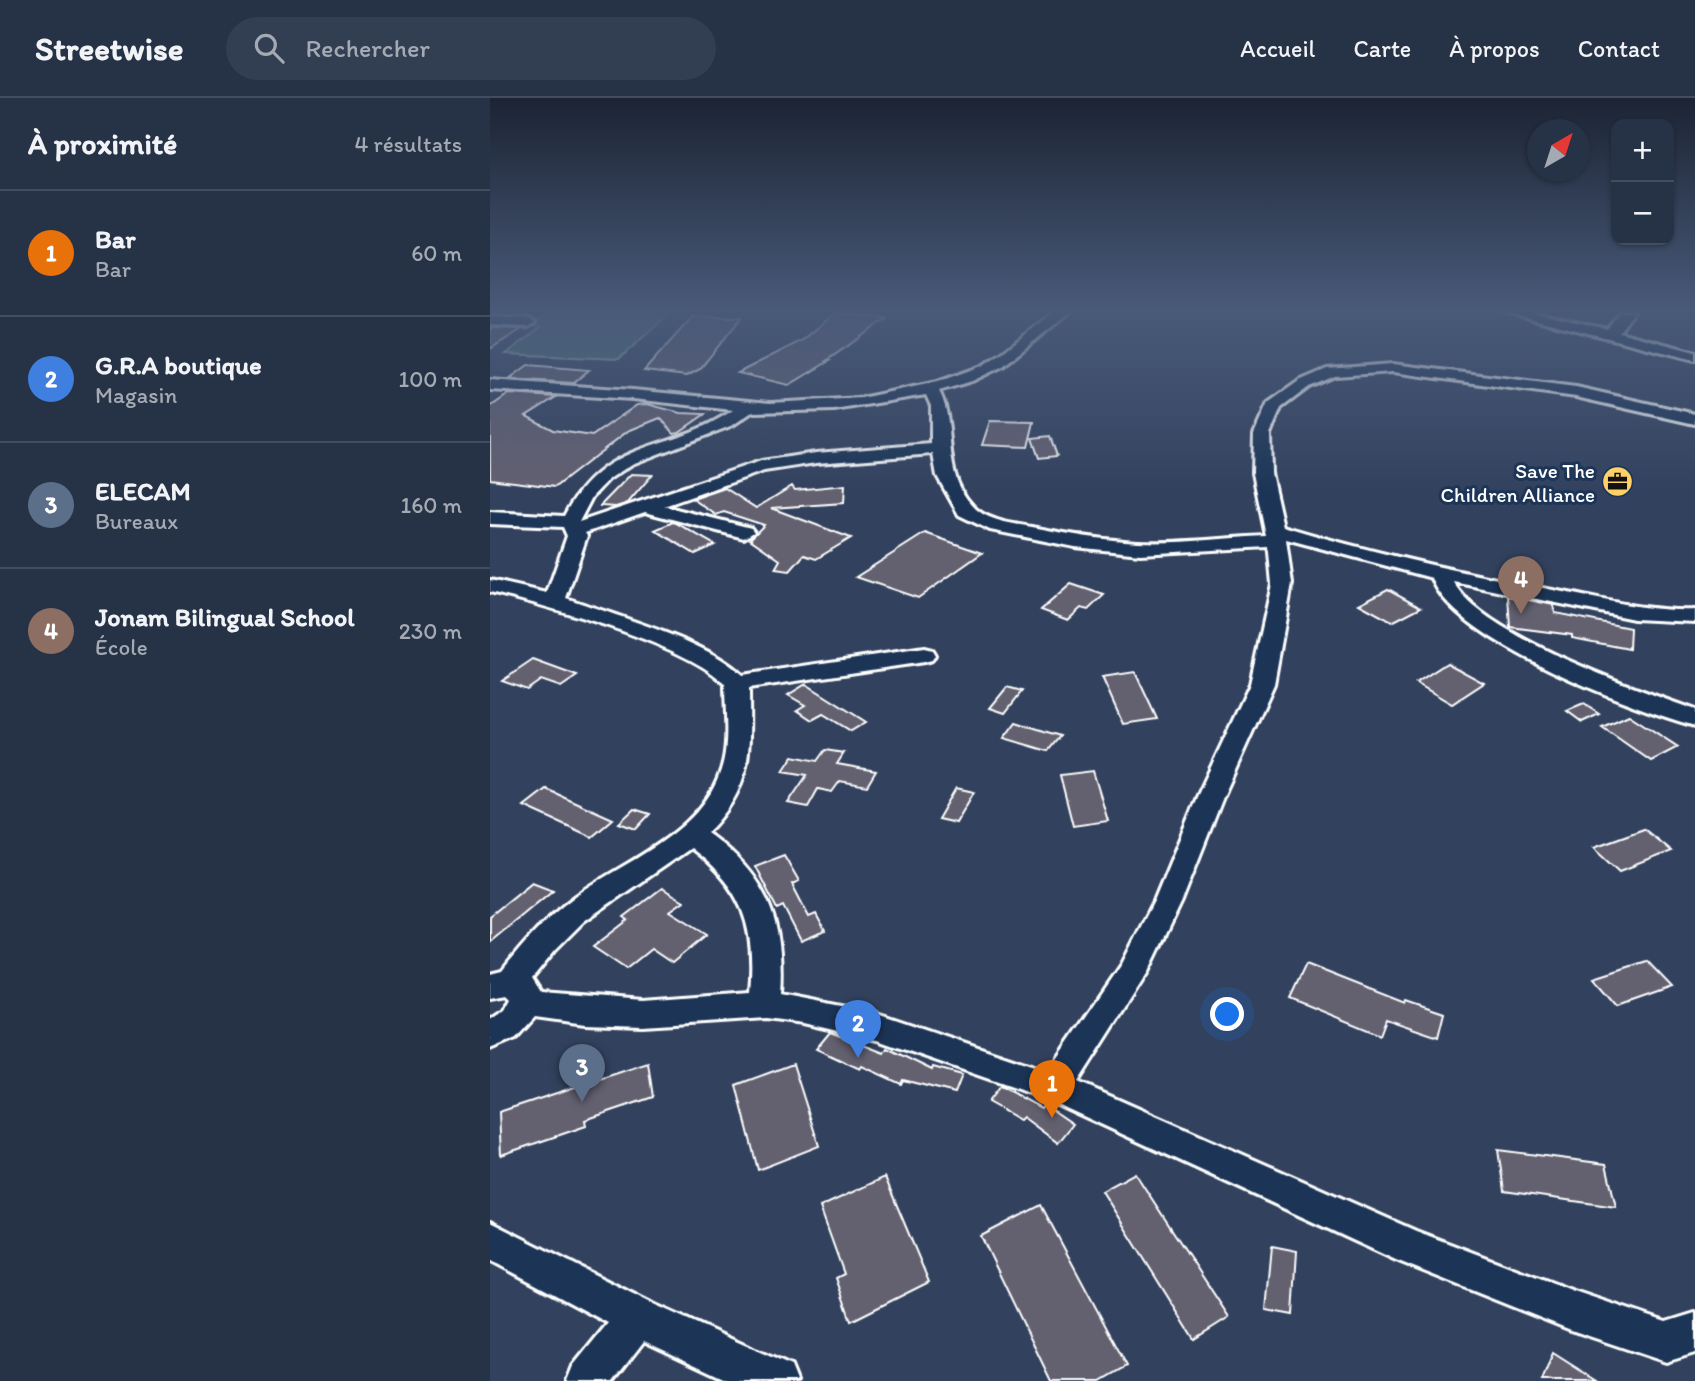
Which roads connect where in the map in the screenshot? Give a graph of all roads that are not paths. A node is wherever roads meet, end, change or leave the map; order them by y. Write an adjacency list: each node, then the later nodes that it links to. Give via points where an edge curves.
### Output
1 (980, 372): 5 (street)
2 (1334, 372): 13 (street, via 1290,392 1266,420 1262,473)
3 (1428, 372): 7 (street, via 1576,392)
4 (490, 385): 6 (street)
5 (930, 388): 6 (street, via 819,406); 8 (street, via 939,406)
6 (750, 406): 11 (street, via 728,422 634,456 603,475 578,499)
7 (1695, 419)
8 (940, 448): 9 (street, via 761,466); 13 (street, via 946,476 966,511 997,526 1140,548)
9 (643, 506): 11 (street); 12 (street)
10 (490, 518): 11 (street)
11 (572, 526): 16 (street, via 577,536)
12 (744, 533)
13 (1274, 535): 14 (street); 25 (street, via 1282,584 1262,684 1133,972)
14 (1440, 572): 17 (street, via 1652,615); 20 (street, via 1447,590 1482,623 1569,668)
15 (494, 591): 16 (street)
16 (555, 601): 19 (street, via 721,666)
17 (1695, 616)
18 (924, 655): 19 (street)
19 (737, 683): 21 (street, via 738,738 732,775)
20 (1695, 718)
21 (691, 835): 22 (street, via 581,907 533,953); 23 (street, via 731,864 751,891 768,966)
22 (510, 990): 23 (street, via 566,1010); 24 (street, via 523,1014 514,1024)
23 (764, 1005): 25 (street, via 848,1019)
24 (490, 1035)
25 (1056, 1088): 28 (street, via 1409,1247 1571,1310 1666,1342)
26 (490, 1240): 27 (street)
27 (637, 1317): 29 (street); 30 (street)
28 (1695, 1333)
29 (588, 1381)
30 (776, 1381)

